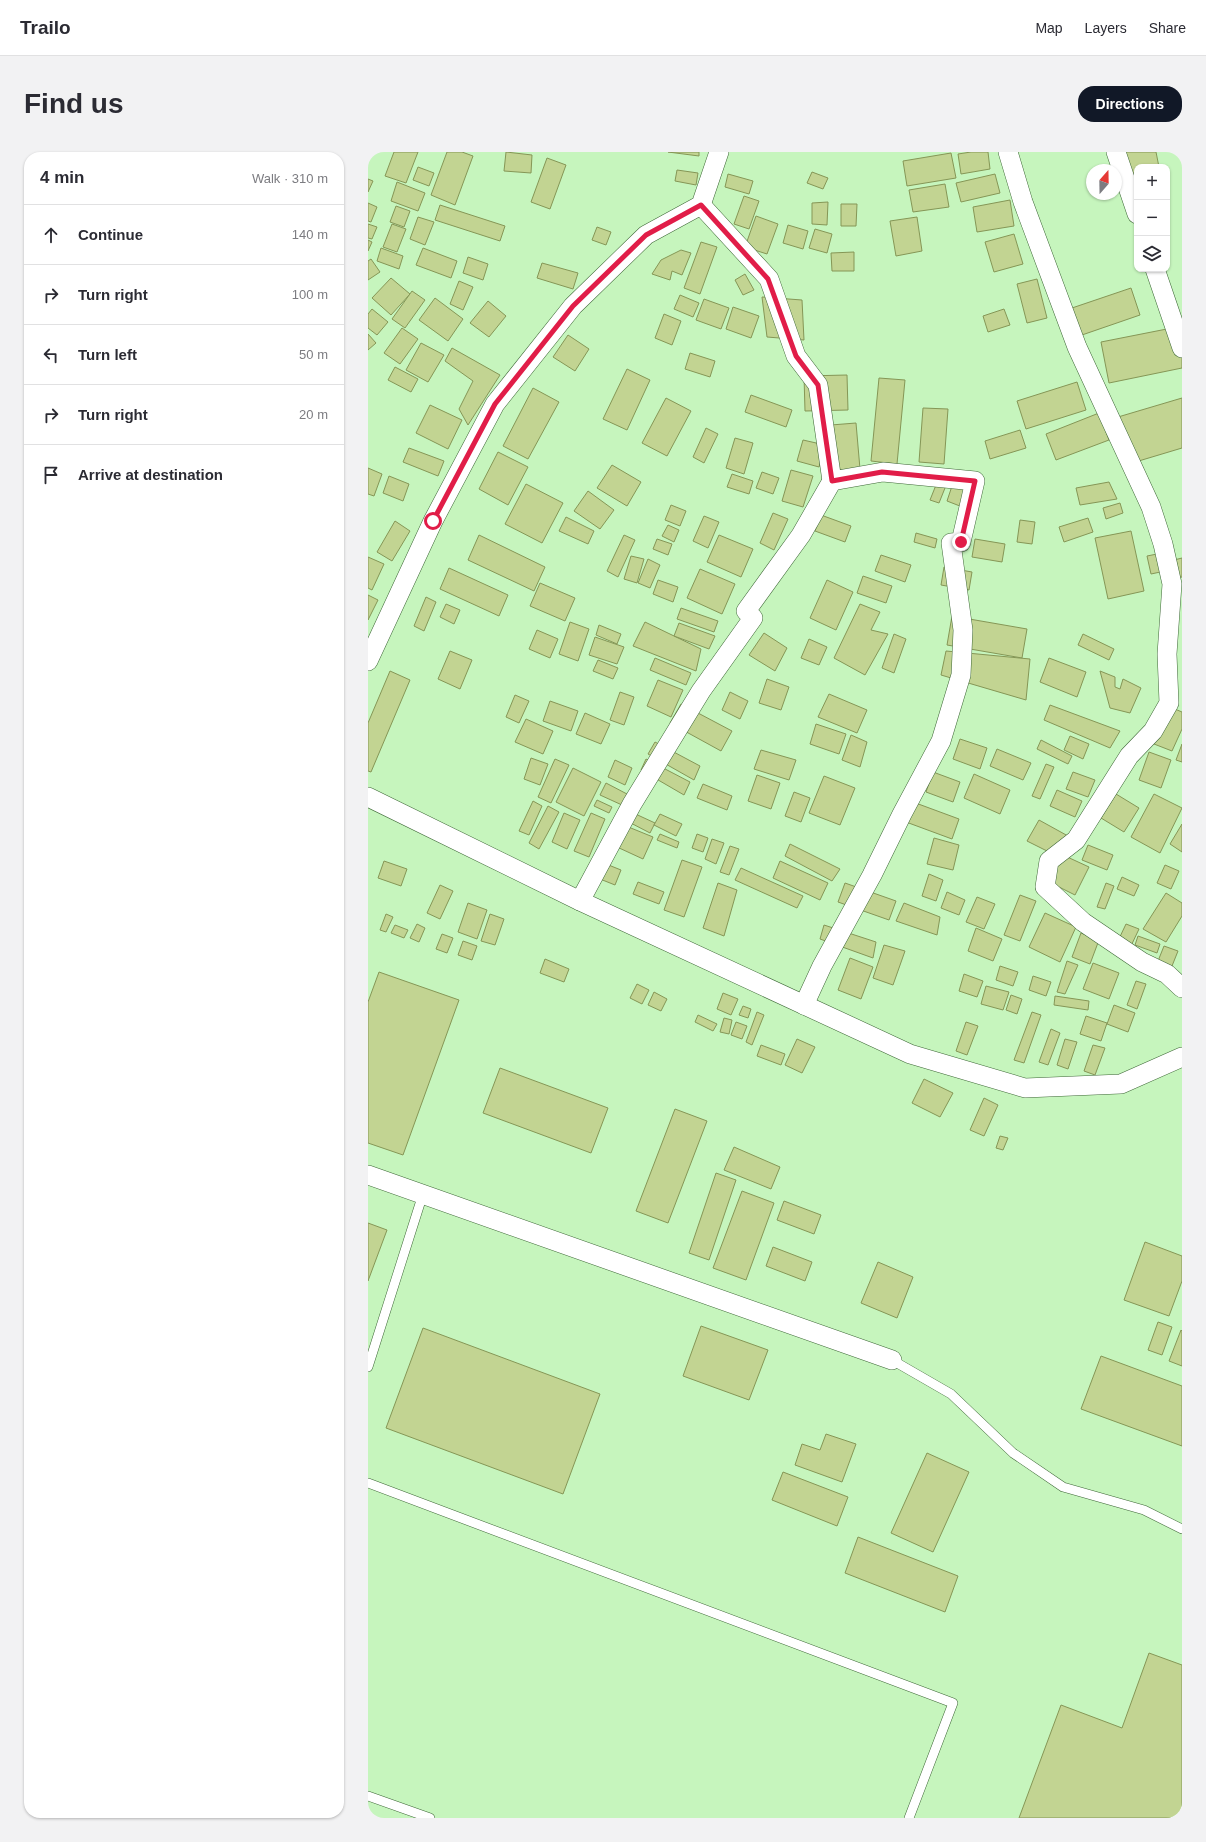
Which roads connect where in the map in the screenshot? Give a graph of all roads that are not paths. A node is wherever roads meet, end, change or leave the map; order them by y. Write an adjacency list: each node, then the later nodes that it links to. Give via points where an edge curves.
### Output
1 (719, 152): 4 (street)
2 (1008, 152): 12 (street, via 1022,202 1077,347 1152,507 1172,584 1167,654 1169,703 1153,731 1129,756 1076,840 1049,861 1045,887 1083,922 1142,962 1167,974)
3 (1116, 152): 5 (street)
4 (701, 205): 8 (street, via 768,279 796,356 818,385); 9 (street, via 646,235 573,306 495,404 433,521)
5 (1134, 205)
6 (1157, 272): 7 (street)
7 (1182, 348)
8 (832, 481): 11 (street, via 802,535 746,611 753,618 701,691 632,804); 13 (street, via 882,472 975,481 961,542 951,543 963,630 962,675 941,741)
9 (368, 661)
10 (368, 797): 11 (street)
11 (580, 901): 13 (street)
12 (1182, 988)
13 (804, 1005): 14 (street, via 910,1054 1025,1088 1121,1084)
14 (1182, 1057)
15 (368, 1175): 16 (street)
16 (423, 1194): 17 (street); 18 (lane)
17 (892, 1360): 20 (lane, via 951,1394 1013,1453 1063,1487 1144,1510)
18 (368, 1367)
19 (368, 1483): 23 (lane, via 953,1703)
20 (1182, 1529)
21 (368, 1796): 22 (lane)
22 (430, 1818)
23 (909, 1818)

